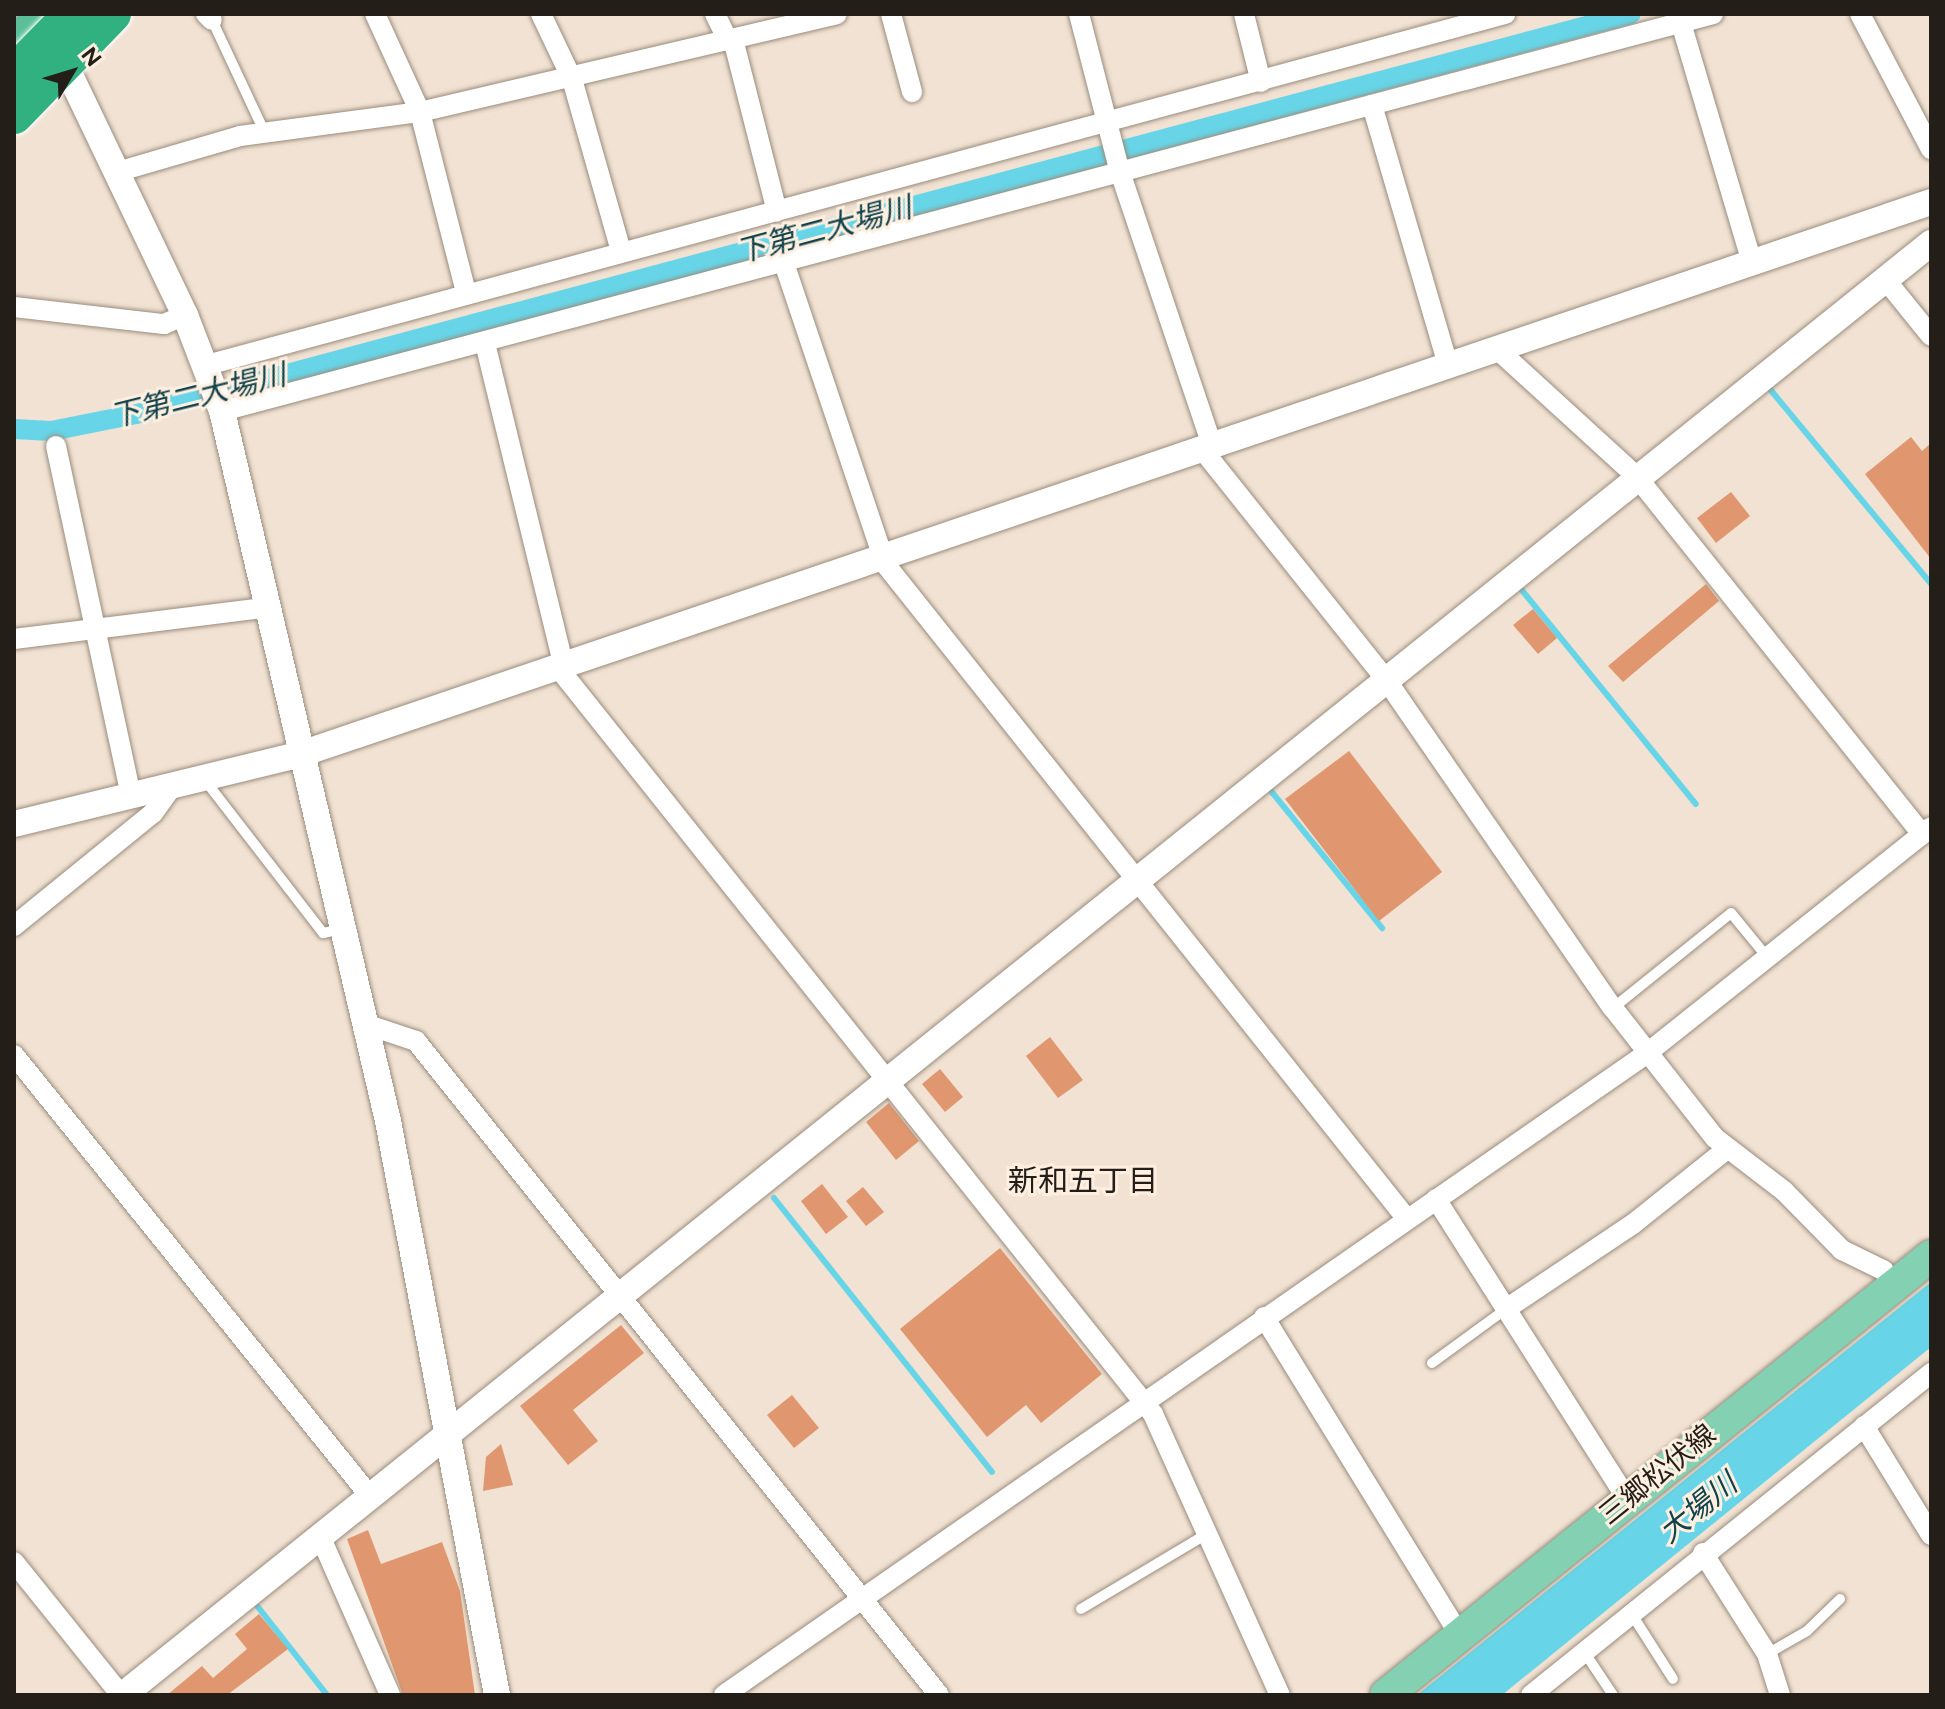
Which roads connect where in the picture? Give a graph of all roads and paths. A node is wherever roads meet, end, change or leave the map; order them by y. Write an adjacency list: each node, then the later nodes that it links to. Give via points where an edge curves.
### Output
1 (50, 14): 18 (highway); 19 (highway, bridge); 20 (street)
2 (112, 14): 26 (highway, bridge)
3 (130, 14): 20 (highway)
4 (375, 14): 25 (street)
5 (541, 14): 21 (street)
6 (715, 14): 17 (street)
7 (837, 14): 17 (street)
8 (891, 14): 23 (street)
9 (1079, 14): 27 (street)
10 (1244, 14): 22 (street)
11 (1505, 14): 15 (street)
12 (1713, 14): 16 (street)
13 (1860, 14): 30 (street)
14 (209, 17): 28 (lane)
15 (1456, 21): 22 (street)
16 (1681, 23): 24 (street); 37 (street)
17 (730, 40): 21 (street); 34 (street)
18 (14, 45)
19 (14, 74)
20 (70, 75): 29 (highway); 31 (street)
21 (572, 79): 25 (street); 36 (street)
22 (1261, 82): 27 (street)
23 (912, 92)
24 (1372, 105): 32 (street); 47 (street)
25 (420, 112): 28 (street); 40 (street)
26 (14, 115)
27 (1107, 122): 32 (street); 34 (street)
28 (264, 131): 31 (street)
29 (14, 133)
30 (1931, 149)
31 (117, 172): 42 (street)
32 (1120, 172): 38 (street); 50 (street)
33 (1931, 202): 37 (street)
34 (777, 211): 36 (street)
35 (1931, 243): 39 (street)
36 (621, 251): 40 (street)
37 (1752, 262): 45 (street)
38 (784, 263): 44 (street); 52 (street)
39 (1885, 279): 43 (street); 51 (street)
40 (466, 293): 46 (street)
41 (14, 307): 42 (street, via 164,324)
42 (185, 315): 46 (street)
43 (1931, 336)
44 (485, 343): 48 (street); 56 (street)
45 (1497, 349): 47 (street); 51 (street)
46 (207, 365): 48 (street)
47 (1448, 365): 50 (street)
48 (222, 411): 53 (street)
49 (56, 446): 54 (street)
50 (1207, 448): 52 (street); 57 (street)
51 (1637, 477): 57 (street); 63 (street)
52 (880, 555): 56 (street); 64 (street)
53 (264, 608): 54 (street); 58 (street)
54 (95, 629): 55 (street); 61 (street)
55 (14, 639)
56 (560, 664): 58 (street); 72 (street)
57 (1387, 681): 64 (street); 68 (street)
58 (298, 755): 59 (street); 66 (street)
59 (202, 776): 60 (street); 66 (lane, via 323,933)
60 (173, 785): 61 (street); 65 (street, via 153,813)
61 (131, 795): 62 (street)
62 (14, 824)
63 (1927, 831): 67 (street)
64 (1137, 882): 72 (street); 75 (street)
65 (14, 926)
66 (342, 929): 69 (street)
67 (1768, 958): 68 (lane, via 1731,913); 70 (street)
68 (1613, 1008): 70 (street)
69 (365, 1024): 78 (street, via 416,1041); 85 (street)
70 (1646, 1054): 73 (street); 74 (street)
71 (14, 1055): 86 (street)
72 (887, 1084): 78 (street); 83 (street)
73 (1727, 1149): 77 (street, via 1784,1191 1842,1250 1883,1270); 79 (street, via 1633,1224)
74 (1436, 1199): 75 (street); 79 (street)
75 (1407, 1219): 80 (street)
76 (1931, 1256): 77 (main road, 三郷松伏線)
77 (1895, 1285): 87 (main road, 三郷松伏線)
78 (620, 1297): 85 (street); 93 (street)
79 (1506, 1309): 81 (lane); 87 (street)
80 (1264, 1317): 83 (street); 97 (street)
81 (1432, 1363)
82 (1931, 1373): 84 (street)
83 (1144, 1403): 88 (street); 93 (street)
84 (1864, 1426): 89 (street); 91 (street)
85 (447, 1433): 86 (street); 103 (street)
86 (370, 1496): 90 (street)
87 (1627, 1499): 97 (main road, 三郷松伏線)
88 (1207, 1534): 95 (lane); 106 (street)
89 (1931, 1535)
90 (320, 1536): 101 (street); 102 (street)
91 (1703, 1553): 96 (street); 99 (street)
92 (14, 1562): 101 (street)
93 (863, 1599): 104 (street); 105 (street)
94 (1840, 1599): 99 (lane, via 1807,1631)
95 (1081, 1609)
96 (1630, 1611): 98 (street); 100 (lane)
97 (1459, 1634): 107 (main road, 三郷松伏線)
98 (1583, 1650): 108 (street); 109 (lane)
99 (1767, 1654): 110 (street)
100 (1673, 1679)
101 (122, 1695)
102 (390, 1695)
103 (497, 1695)
104 (724, 1695)
105 (939, 1695)
106 (1280, 1695)
107 (1386, 1695)
108 (1531, 1695)
109 (1613, 1695)
110 (1780, 1695)

